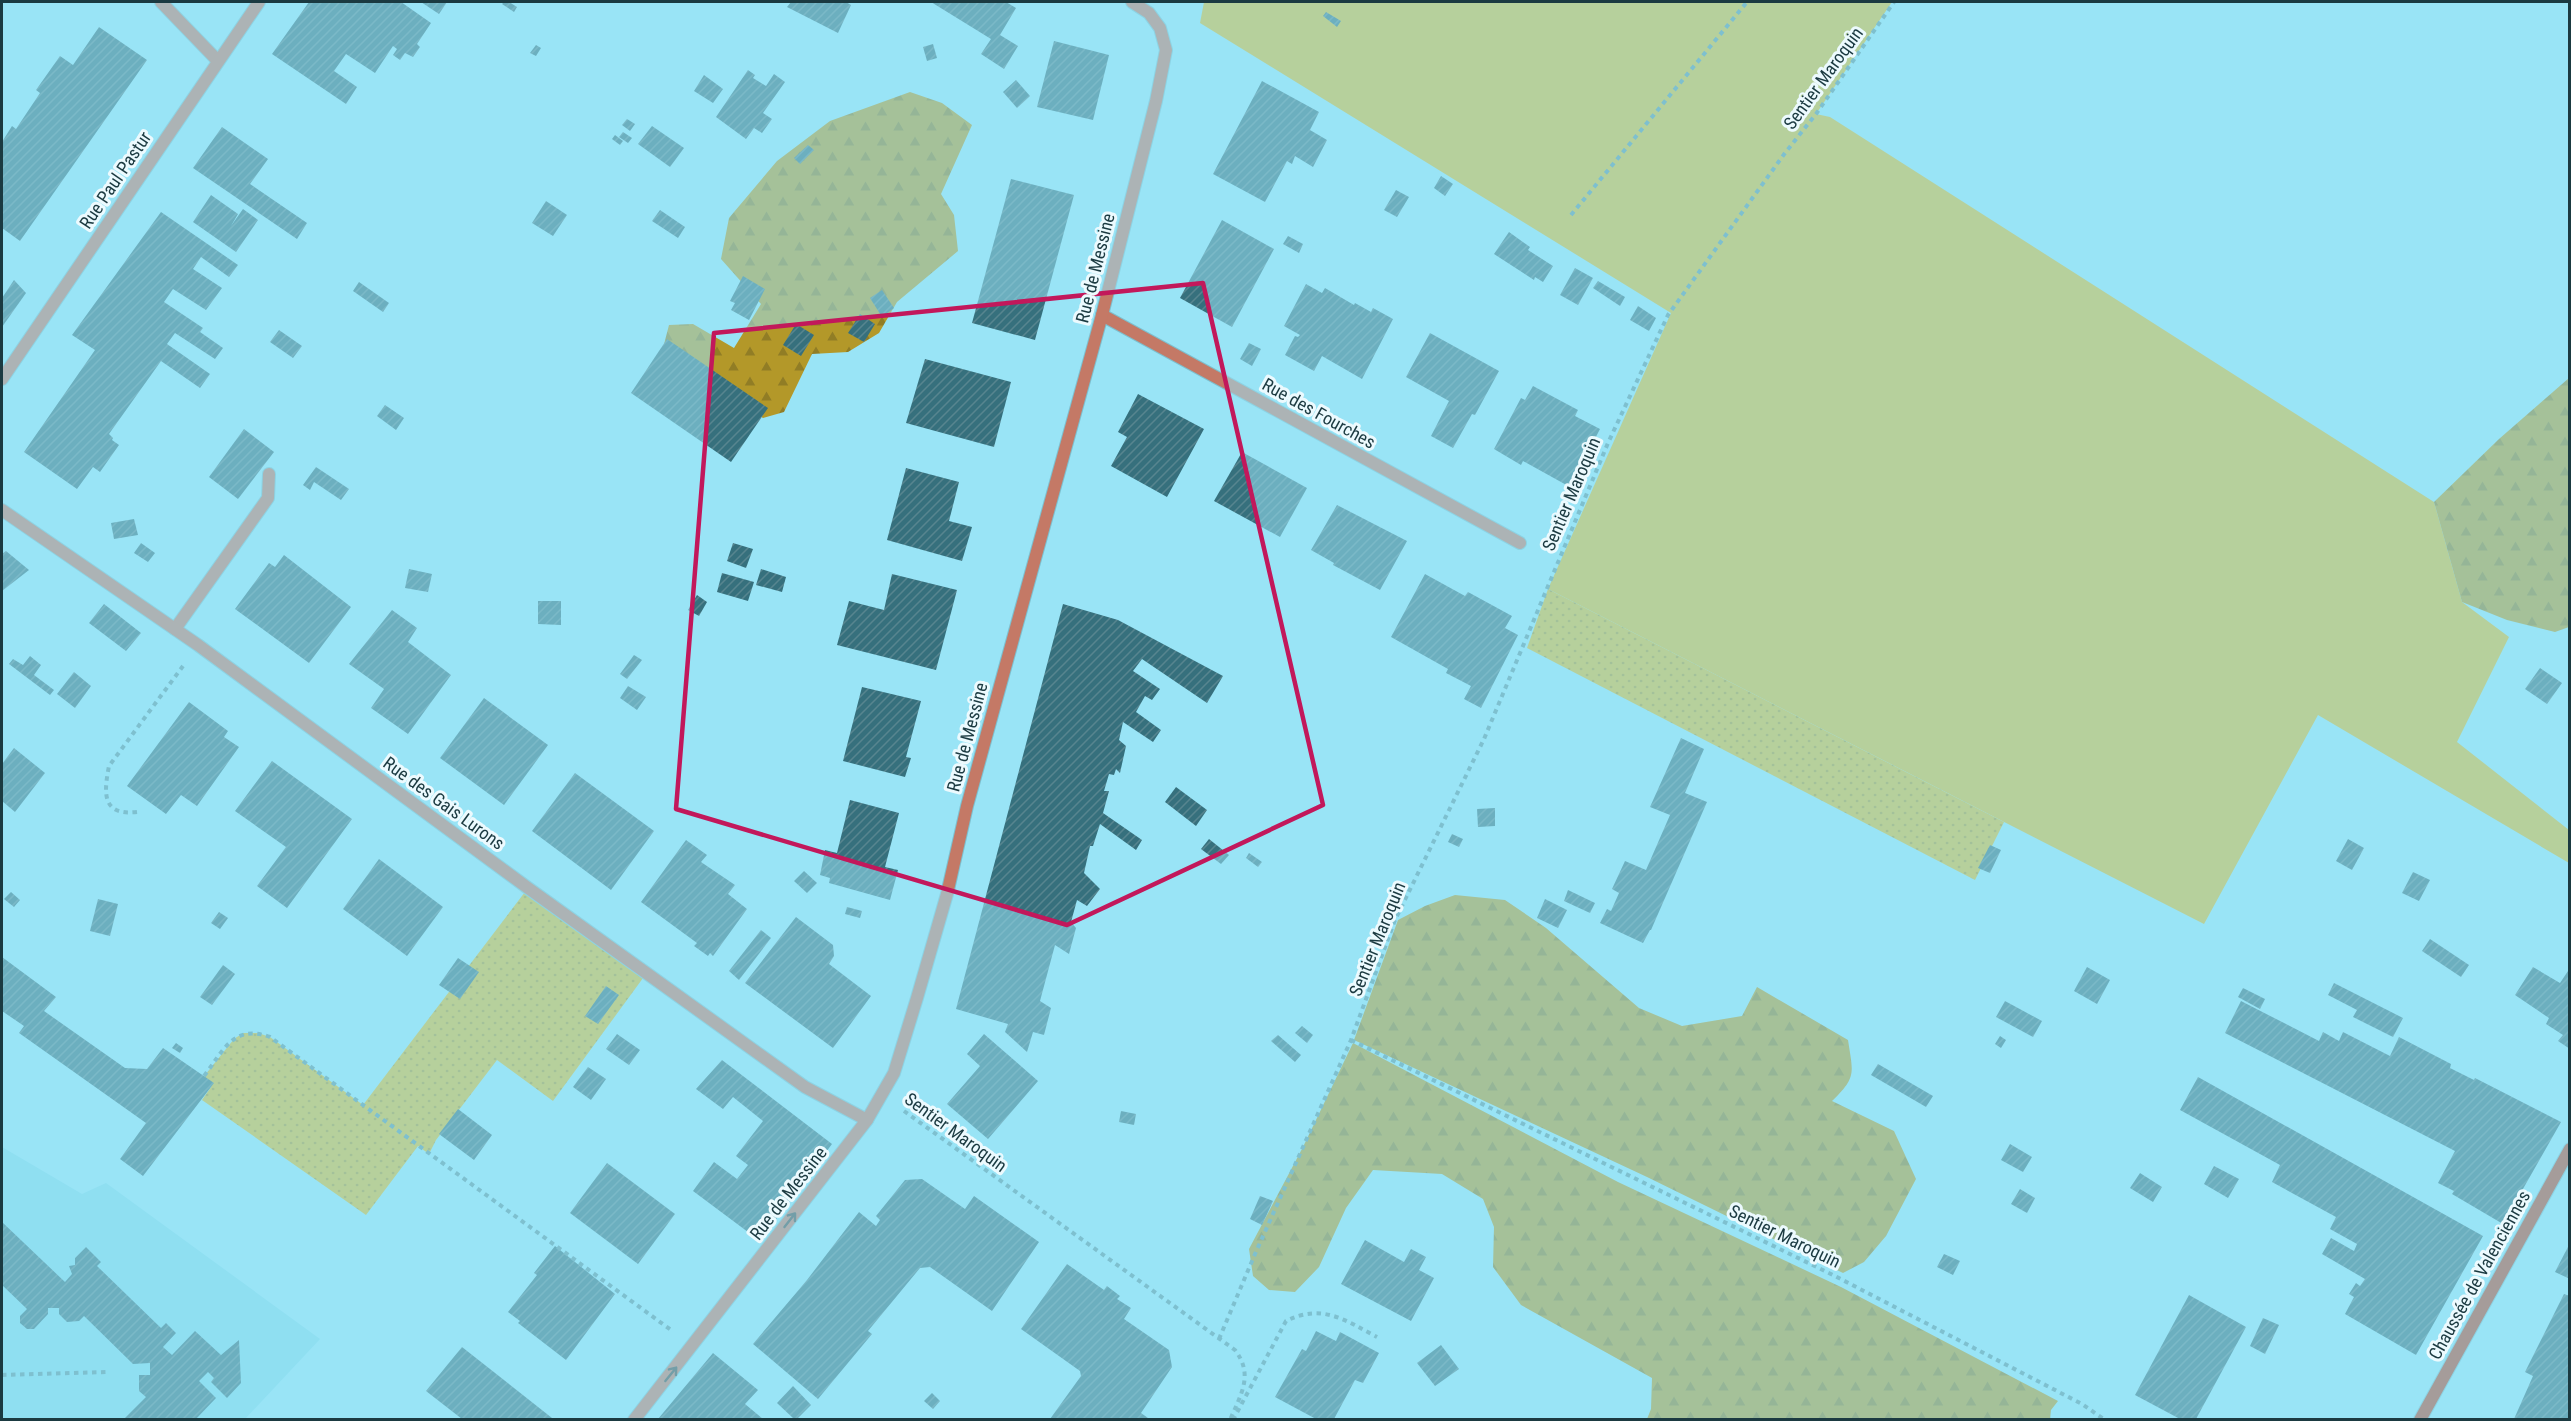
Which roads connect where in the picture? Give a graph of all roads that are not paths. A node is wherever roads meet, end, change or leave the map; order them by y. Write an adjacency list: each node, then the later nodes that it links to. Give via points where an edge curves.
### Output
1 (161, 2): 4 (street)
2 (259, 2): 4 (street, Rue Paul Pastur)
3 (1132, 2): 5 (street, Rue de Messine, via 1149,13 1160,28 1166,50)
4 (217, 60): 6 (street, Rue Paul Pastur)
5 (1102, 315): 9 (street, Rue des Fourches); 11 (street, Rue de Messine, via 926,967 894,1073)
6 (2, 379)
7 (269, 474): 10 (street, via 268,498)
8 (2, 510): 10 (street, Rue des Gais Lurons)
9 (1520, 543)
10 (175, 628): 11 (street, Rue des Gais Lurons, via 805,1087)
11 (867, 1120): 13 (street, Rue de Messine, one-way to 11)
12 (2570, 1149): 14 (main road, Chaussée de Valenciennes)
13 (634, 1419)
14 (2420, 1419)

